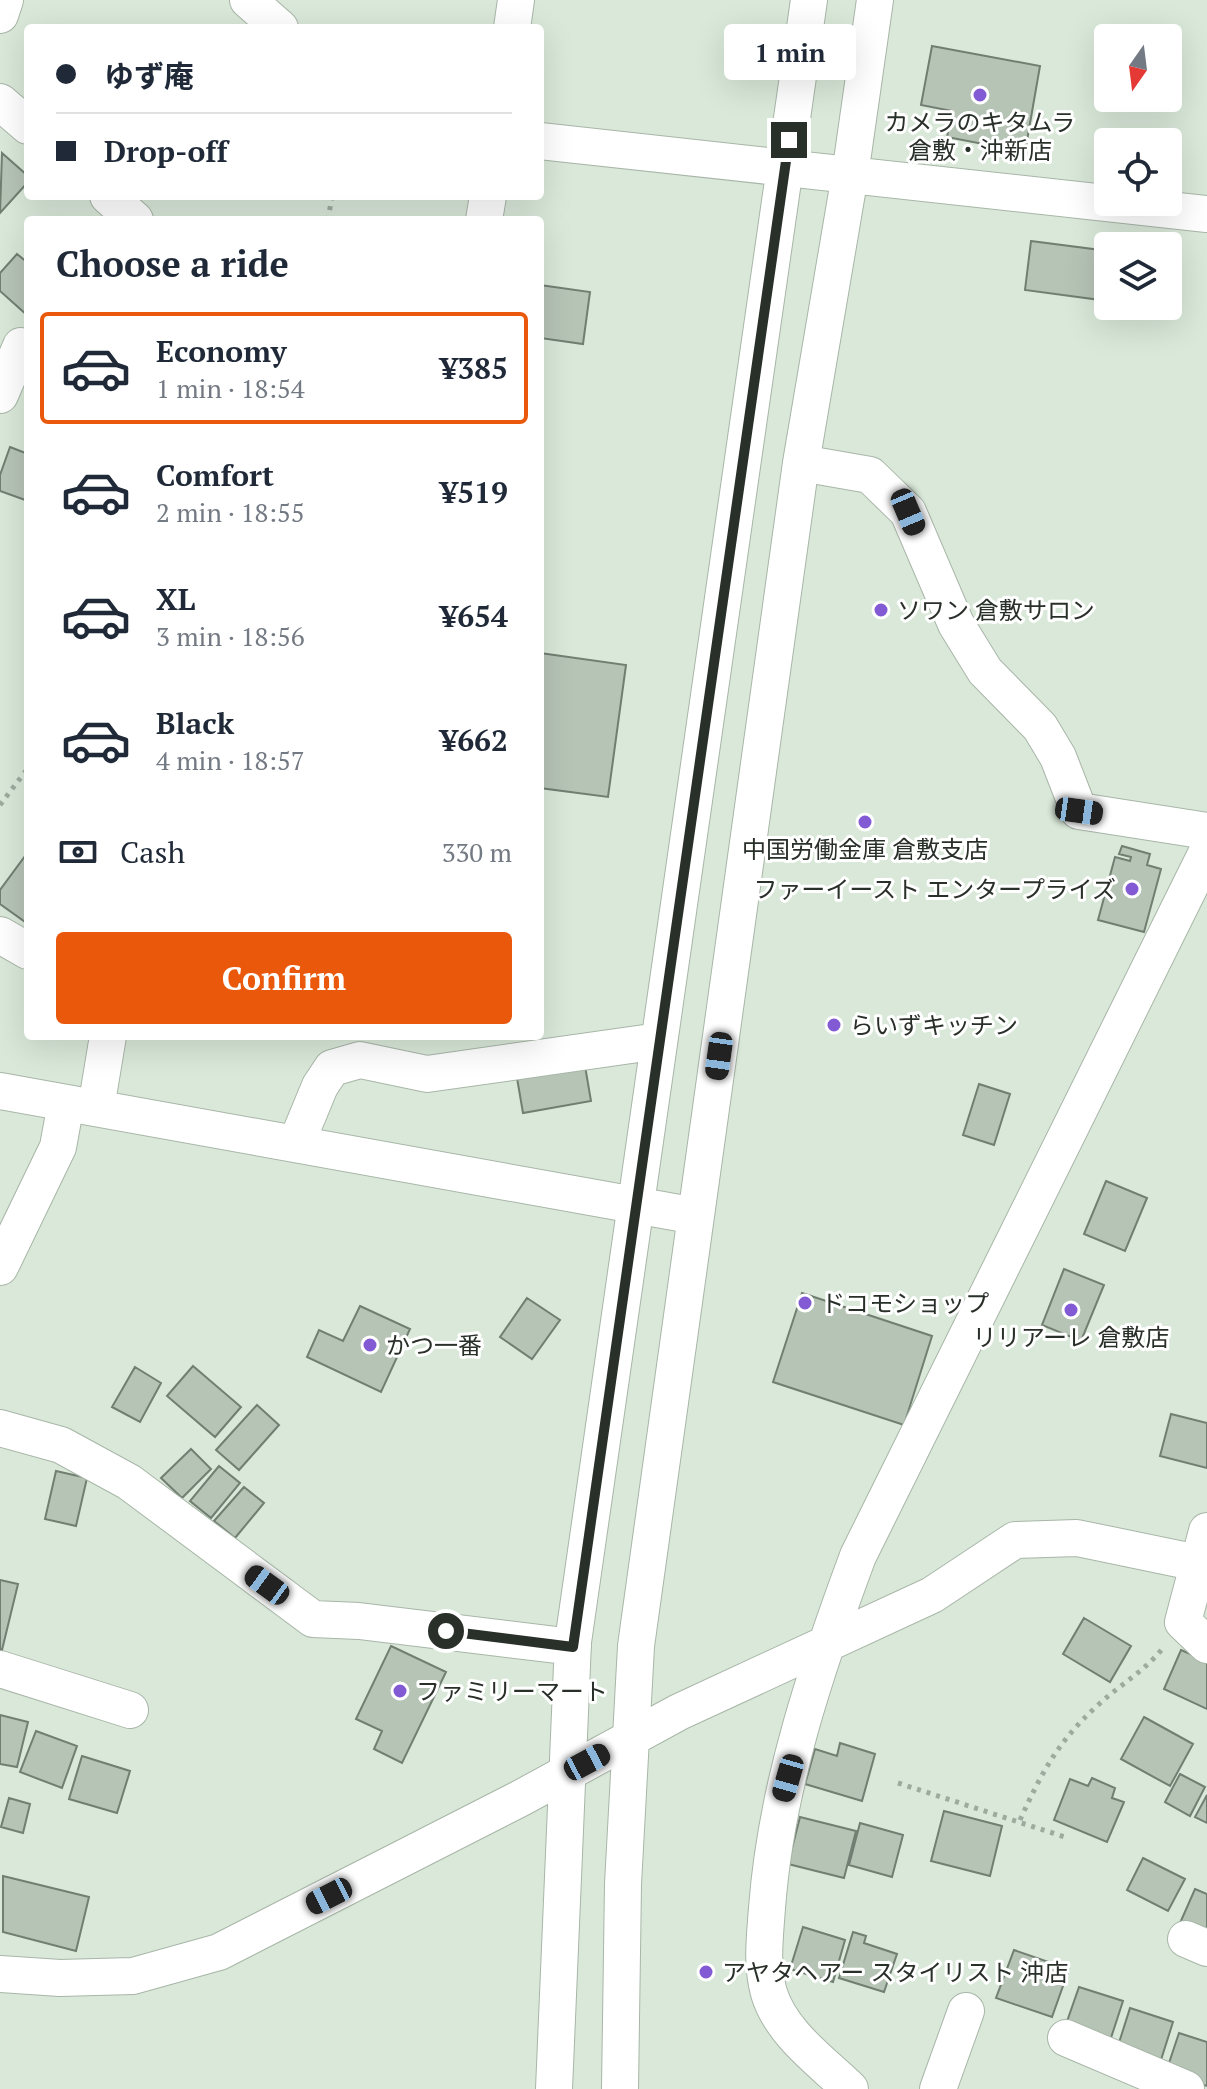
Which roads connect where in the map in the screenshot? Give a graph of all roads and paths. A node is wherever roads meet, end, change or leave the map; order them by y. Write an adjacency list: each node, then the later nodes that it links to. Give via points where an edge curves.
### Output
1 (5, 0): 6 (street)
2 (248, 0): 7 (street)
3 (516, 0): 8 (street)
4 (809, 0): 12 (street)
5 (875, 0): 13 (street)
6 (0, 15)
7 (275, 24)
8 (513, 24)
9 (0, 102): 10 (street)
10 (24, 123)
11 (544, 141): 12 (street)
12 (785, 168): 13 (street); 27 (street)
13 (850, 175): 15 (street); 19 (street)
14 (112, 200): 16 (street)
15 (1207, 214)
16 (130, 216)
17 (16, 341): 18 (street)
18 (0, 395)
19 (801, 463): 22 (street, via 870,475 908,512 956,624 985,671 1040,727 1079,811); 32 (street)
20 (24, 773): 21 (path)
21 (0, 805)
22 (1207, 831)
23 (1207, 852): 37 (street, via 858,1556)
24 (0, 935): 25 (street)
25 (24, 949)
26 (106, 1040): 29 (street)
27 (659, 1041): 30 (street, via 427,1074 360,1060 332,1068); 31 (street)
28 (0, 1091): 29 (street)
29 (81, 1106): 30 (street); 33 (street)
30 (296, 1144): 31 (street)
31 (635, 1205): 32 (street); 38 (street)
32 (696, 1216): 41 (street, via 636,1646)
33 (0, 1267)
34 (0, 1428): 38 (street, via 61,1445 129,1482 313,1619)
35 (1205, 1553): 36 (street); 37 (street, via 1077,1538 1015,1540 932,1595)
36 (1195, 1633): 44 (path, via 1097,1706 1046,1763)
37 (826, 1642): 41 (street); 51 (street, via 781,1806 764,1953 769,1993 784,2026)
38 (573, 1647): 42 (street)
39 (0, 1669): 40 (street)
40 (130, 1710)
41 (630, 1738): 42 (street); 50 (street)
42 (565, 1774): 46 (street, via 219,1952 133,1976); 49 (street)
43 (898, 1783): 44 (path)
44 (1020, 1820): 45 (path)
45 (1068, 1838)
46 (0, 1974)
47 (966, 2011): 52 (street)
48 (1066, 2038): 53 (street)
49 (554, 2089)
50 (620, 2089)
51 (850, 2089)
52 (938, 2089)
53 (1186, 2089)

